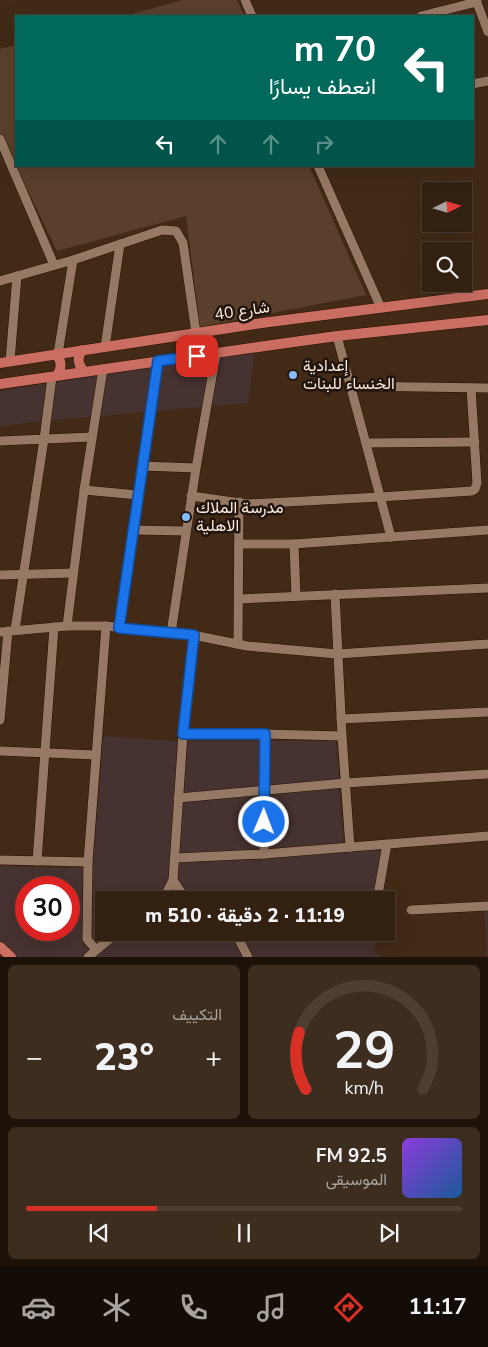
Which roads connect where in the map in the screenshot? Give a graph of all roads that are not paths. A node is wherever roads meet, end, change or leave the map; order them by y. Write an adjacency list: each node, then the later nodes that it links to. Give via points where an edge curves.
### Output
1 (245, 0): 3 (street)
2 (476, 1): 4 (street); 5 (street)
3 (252, 15)
4 (425, 15)
5 (488, 32)
6 (488, 81): 7 (street)
7 (474, 84)
8 (0, 139): 12 (street)
9 (318, 167): 16 (street)
10 (120, 244): 11 (street); 18 (street, via 162,230 176,230 183,243); 20 (street)
11 (73, 260): 12 (street); 22 (street)
12 (54, 265): 13 (street)
13 (17, 276): 14 (street); 25 (street)
14 (0, 281)
15 (488, 294): 16 (main road, شارع 40)
16 (380, 308): 18 (main road, شارع 40)
17 (488, 320): 19 (main road)
18 (196, 333): 20 (main road, شارع 40)
19 (337, 336): 23 (main road); 30 (street)
20 (105, 347): 21 (main road, شارع 40)
21 (83, 350): 22 (main road, شارع 40); 27 (main road, via 78,359)
22 (57, 354): 25 (main road, شارع 40); 28 (main road, via 61,366)
23 (216, 354): 24 (main road); 39 (street)
24 (158, 361): 26 (main road); 38 (street)
25 (5, 362)
26 (103, 369): 27 (main road); 33 (street)
27 (84, 372): 28 (main road)
28 (54, 376): 29 (main road); 34 (street)
29 (0, 384)
30 (351, 386): 31 (street); 37 (street)
31 (471, 388): 32 (street); 36 (street)
32 (488, 388)
33 (92, 437): 34 (street); 40 (street)
34 (44, 439): 35 (street); 52 (street)
35 (0, 441)
36 (475, 442): 37 (street); 43 (street, via 475,490)
37 (366, 443): 43 (street)
38 (142, 466): 39 (street); 41 (street)
39 (196, 468): 42 (street)
40 (84, 490): 41 (street); 51 (street)
41 (138, 495): 45 (street)
42 (192, 496): 44 (street); 47 (street)
43 (380, 497): 44 (street); 48 (street)
44 (239, 502): 49 (street)
45 (133, 530): 47 (street); 61 (street)
46 (488, 530): 48 (street)
47 (186, 531): 63 (street)
48 (391, 537): 50 (street)
49 (239, 544): 50 (street); 57 (street)
50 (294, 544): 56 (street)
51 (73, 573): 52 (street); 58 (street)
52 (23, 574): 53 (street); 62 (street)
53 (0, 575)
54 (488, 588): 55 (street)
55 (335, 594): 56 (street); 67 (street)
56 (296, 596): 57 (street)
57 (239, 599): 65 (street)
58 (67, 626): 59 (street); 60 (street)
59 (106, 626): 61 (street); 76 (street)
60 (54, 627): 62 (street); 75 (street)
61 (119, 628): 63 (street)
62 (8, 631): 70 (street)
63 (171, 633): 64 (street)
64 (194, 635): 65 (street); 71 (street)
65 (238, 644): 67 (street)
66 (488, 644): 67 (street)
67 (337, 654): 69 (street)
68 (488, 712): 69 (street)
69 (341, 719): 73 (street)
70 (0, 720)
71 (183, 734): 72 (street); 80 (street)
72 (265, 734): 73 (street); 79 (street)
73 (342, 736): 78 (street)
74 (0, 751): 75 (street)
75 (45, 753): 76 (street); 87 (street)
76 (96, 755): 88 (street)
77 (488, 774): 78 (street)
78 (345, 783): 79 (street); 83 (street)
79 (265, 790): 80 (street); 84 (street)
80 (178, 798): 85 (street)
81 (488, 836): 82 (street)
82 (387, 844): 83 (street); 92 (street)
83 (350, 847): 84 (street)
84 (264, 854): 85 (street)
85 (175, 858): 89 (street)
86 (0, 860): 87 (street)
87 (37, 861): 88 (street)
88 (88, 862): 98 (street, via 87,939)
89 (173, 880): 90 (street); 91 (street)
90 (168, 891)
91 (180, 891)
92 (379, 891)
93 (488, 906): 94 (street)
94 (411, 910)
95 (107, 941): 98 (street)
96 (240, 941): 101 (street)
97 (0, 947): 99 (main road)
98 (96, 950): 100 (street)
99 (11, 957)
100 (88, 957)
101 (248, 957)

